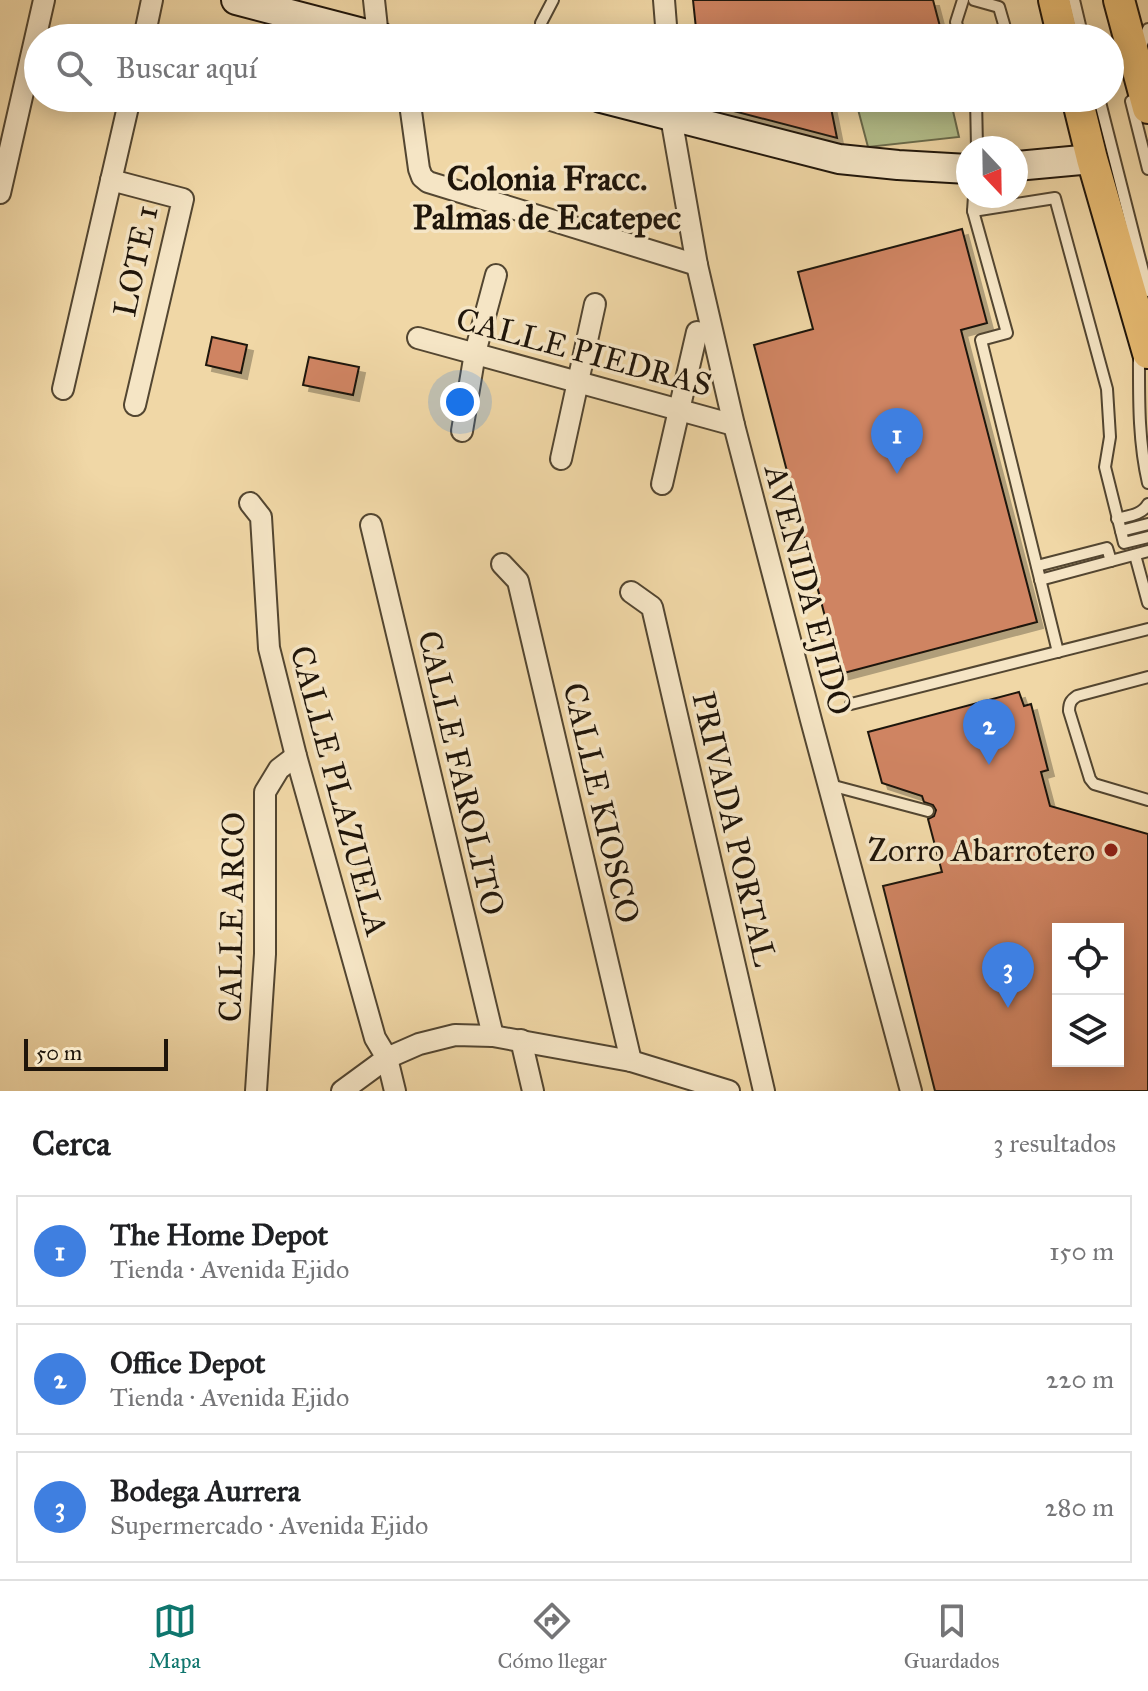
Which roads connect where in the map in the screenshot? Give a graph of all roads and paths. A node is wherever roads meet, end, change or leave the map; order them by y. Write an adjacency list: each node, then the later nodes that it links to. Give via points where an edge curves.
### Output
1 (44, 0): 13 (street)
2 (152, 0): 14 (street)
3 (236, 0): 15 (street)
4 (374, 0): 16 (street)
5 (553, 0): 12 (lane)
6 (664, 0): 17 (street)
7 (963, 0): 18 (lane)
8 (974, 0): 19 (lane, via 999,7)
9 (1054, 0): 20 (main road)
10 (1074, 0): 21 (lane)
11 (1119, 0): 23 (main road)
12 (541, 23)
13 (38, 24)
14 (147, 24)
15 (329, 24)
16 (378, 24)
17 (666, 24)
18 (956, 24)
19 (1004, 24)
20 (1060, 24)
21 (1080, 24)
22 (1148, 29): 23 (lane)
23 (1136, 62): 25 (main road)
24 (24, 86): 39 (street)
25 (1139, 102): 37 (lane)
26 (127, 112): 38 (street)
27 (411, 112): 42 (street, via 419,169 428,182)
28 (672, 112): 42 (street, AVENIDA EJIDO)
29 (684, 112): 36 (street, via 839,159)
30 (977, 112): 33 (lane)
31 (1080, 112): 34 (main road)
32 (1103, 112): 44 (lane)
33 (977, 136)
34 (1092, 159): 35 (street); 46 (main road)
35 (1028, 165)
36 (956, 168)
37 (1148, 169)
38 (111, 180): 52 (street); 53 (street, LOTE 1, via 183,199)
39 (1, 184)
40 (973, 208): 41 (lane)
41 (973, 211): 62 (lane, via 1055,198 1107,389 1110,437 1105,467); 71 (lane, via 1007,333 981,340)
42 (697, 265): 55 (street, AVENIDA EJIDO)
43 (496, 275): 49 (street)
44 (1148, 291)
45 (595, 304): 51 (street)
46 (1139, 322): 50 (main road); 58 (lane, via 1141,443)
47 (697, 332): 54 (street)
48 (418, 338): 49 (street, CALLE PIEDRAS)
49 (475, 353): 51 (street, CALLE PIEDRAS); 56 (street)
50 (1148, 353)
51 (578, 381): 54 (street, CALLE PIEDRAS); 57 (street)
52 (63, 389)
53 (135, 405)
54 (679, 408): 55 (street, CALLE PIEDRAS); 59 (street)
55 (734, 425): 80 (street, AVENIDA EJIDO)
56 (462, 431)
57 (561, 459)
58 (1148, 483)
59 (662, 484)
60 (250, 503): 79 (street, CALLE PLAZUELA, via 261,517 269,648)
61 (1148, 504): 62 (lane)
62 (1117, 519): 65 (lane)
63 (1148, 524): 65 (lane)
64 (371, 525): 83 (street, CALLE FAROLITO)
65 (1121, 531): 66 (lane, via 1124,543)
66 (1148, 537)
67 (1148, 551): 68 (lane)
68 (1135, 555): 69 (lane); 74 (lane)
69 (1111, 561): 71 (lane, via 1107,548); 72 (lane)
70 (502, 564): 86 (street, CALLE KIOSCO, via 518,581)
71 (1037, 566): 72 (lane)
72 (1040, 580): 76 (lane)
73 (631, 592): 94 (street, PRIVADA PORTAL, via 652,607)
74 (1148, 603)
75 (1148, 629): 76 (lane)
76 (1058, 652): 78 (lane)
77 (1148, 677): 81 (lane, via 1077,696 1069,704 1094,784)
78 (851, 704)
79 (296, 756): 85 (street, CALLE PLAZUELA, via 375,1038); 88 (street, CALLE ARCO, via 279,769 265,792 265,954)
80 (828, 785): 82 (lane); 95 (street, AVENIDA EJIDO)
81 (1148, 800)
82 (928, 811)
83 (493, 1036): 84 (street); 85 (street, via 455,1035)
84 (521, 1040): 86 (street); 91 (street)
85 (387, 1058): 89 (street); 90 (street, CALLE PLAZUELA)
86 (631, 1061): 87 (street)
87 (658, 1070): 92 (street); 93 (street)
88 (256, 1091)
89 (342, 1091)
90 (395, 1091)
91 (533, 1091)
92 (663, 1091)
93 (729, 1091)
94 (764, 1091)
95 (911, 1091)

